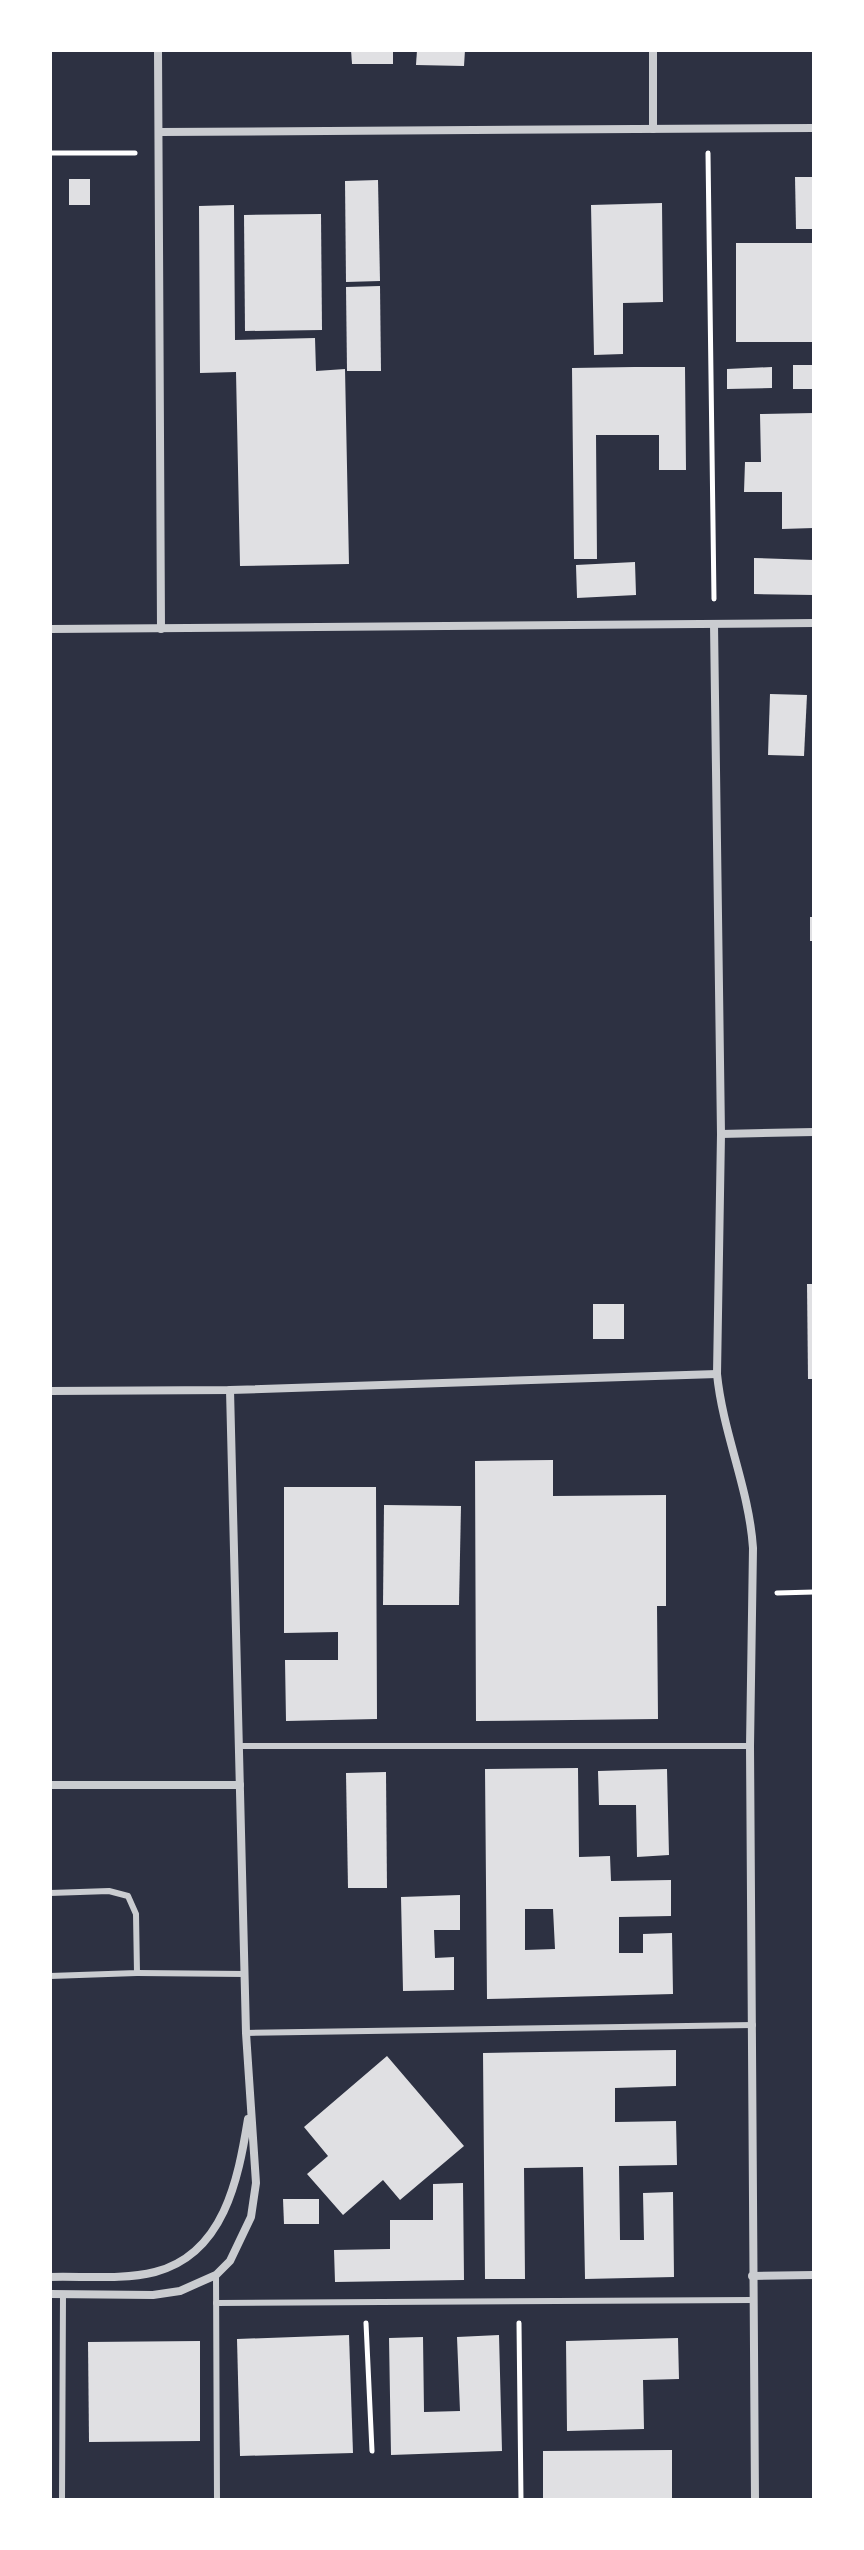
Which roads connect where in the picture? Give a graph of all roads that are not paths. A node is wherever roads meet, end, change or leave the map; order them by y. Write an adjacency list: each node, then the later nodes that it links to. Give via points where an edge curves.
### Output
1 (158, 50): 5 (street)
2 (653, 50): 4 (street)
3 (814, 128): 4 (street)
4 (653, 129): 5 (street)
5 (160, 132): 9 (street)
6 (814, 623): 7 (street)
7 (714, 624): 9 (street); 11 (street)
8 (50, 629): 9 (street)
9 (161, 629)
10 (814, 1132): 11 (street)
11 (721, 1134): 12 (street)
12 (717, 1374): 13 (street); 16 (street, via 720,1405 751,1517)
13 (230, 1390): 14 (street); 15 (street)
14 (50, 1391)
15 (239, 1746): 16 (lane); 18 (street)
16 (750, 1746): 23 (street)
17 (50, 1785): 18 (street)
18 (240, 1785): 21 (street)
19 (50, 1893): 20 (lane, via 109,1891 128,1896 136,1914)
20 (137, 1973): 21 (lane); 22 (lane)
21 (245, 1974): 24 (street)
22 (50, 1976)
23 (753, 2025): 24 (lane); 28 (street)
24 (246, 2033): 25 (street)
25 (250, 2107): 26 (street, via 256,2183 251,2217 230,2261); 30 (street, via 233,2190 205,2242 173,2266 151,2273)
26 (216, 2275): 32 (street, via 180,2291 153,2295); 34 (lane)
27 (814, 2275): 28 (street)
28 (752, 2276): 33 (street)
29 (50, 2277): 30 (street)
30 (63, 2277): 32 (street)
31 (50, 2294): 32 (street)
32 (63, 2294): 35 (lane)
33 (753, 2300): 34 (lane); 37 (street)
34 (216, 2303): 36 (lane)
35 (62, 2500)
36 (217, 2500)
37 (755, 2500)

